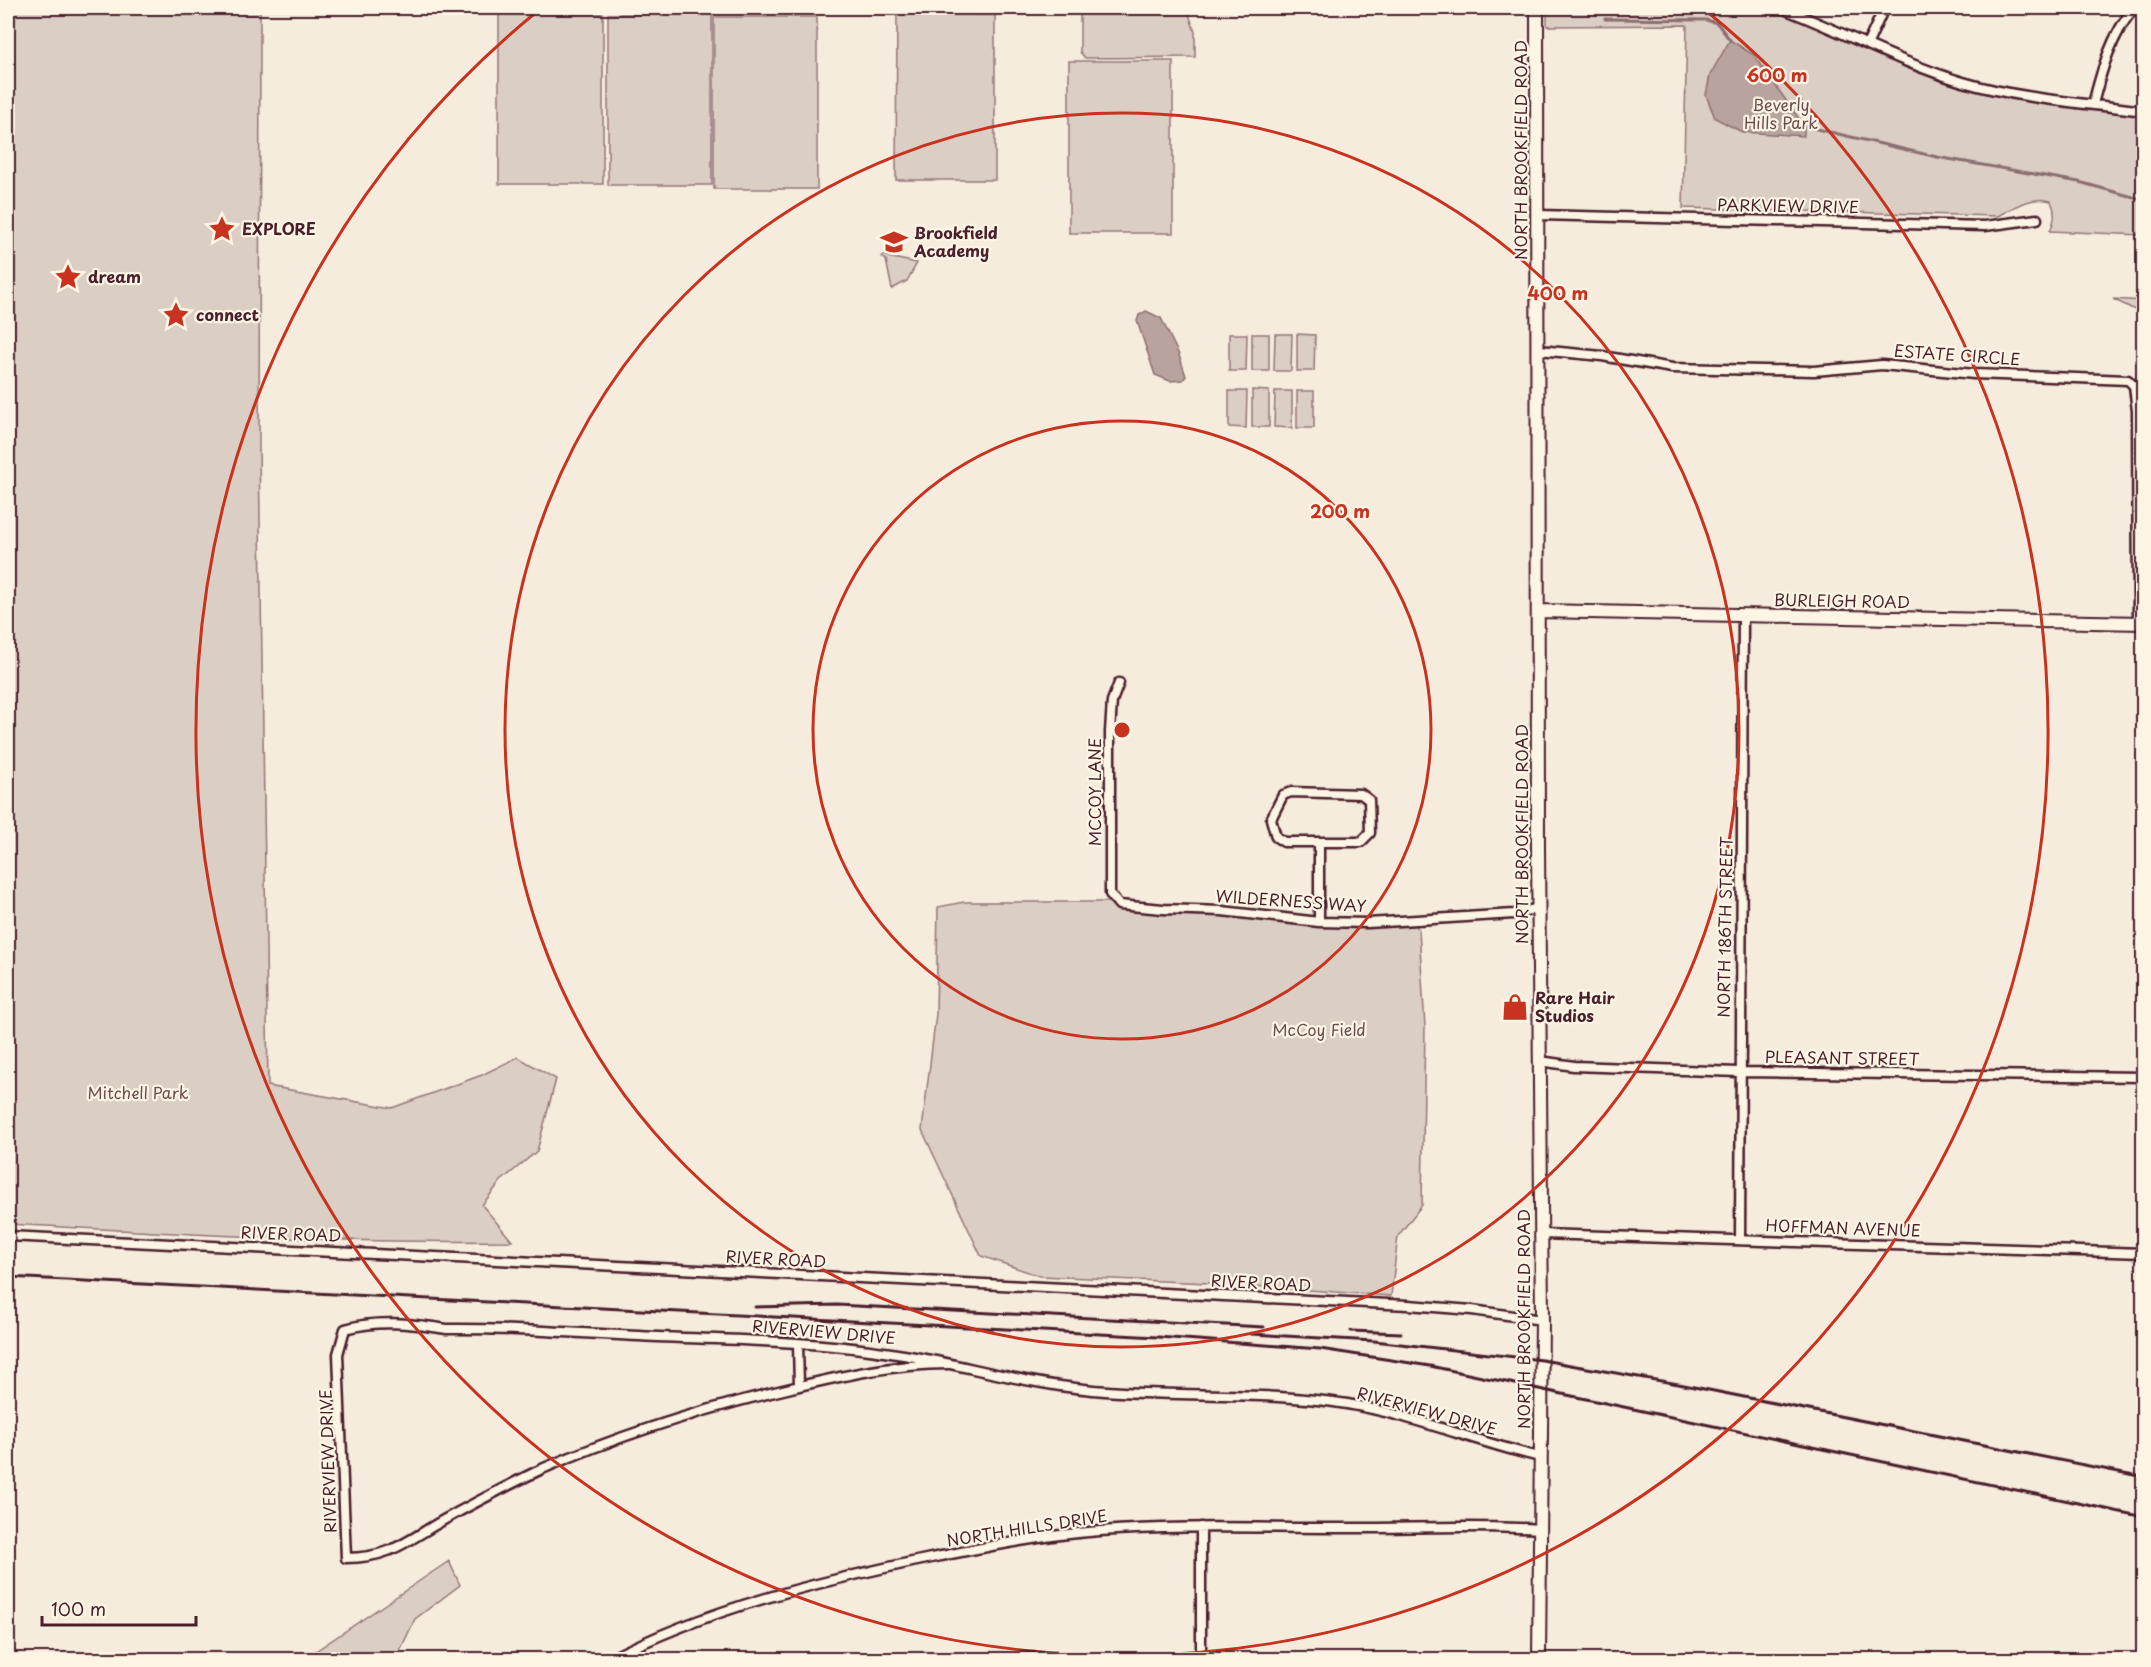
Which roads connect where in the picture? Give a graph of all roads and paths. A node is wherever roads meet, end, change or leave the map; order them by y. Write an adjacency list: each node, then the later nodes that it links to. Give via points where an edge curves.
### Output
1 (1537, 8): 8 (street, NORTH BROOKFIELD ROAD)
2 (1781, 8): 5 (street)
3 (1884, 8): 5 (street)
4 (2134, 8): 6 (street, via 2116,32)
5 (1868, 43): 6 (street, via 1926,69 1982,87)
6 (2093, 104): 7 (street)
7 (2144, 111)
8 (1538, 214): 9 (street, PARKVIEW DRIVE, via 1985,226); 10 (street, NORTH BROOKFIELD ROAD)
9 (2037, 219)
10 (1539, 350): 11 (street, NORTH BROOKFIELD ROAD); 13 (street, ESTATE CIRCLE, via 1672,368 1814,371 1881,365 1974,374 2128,380 2134,386 2137,411)
11 (1539, 611): 12 (street, BURLEIGH ROAD); 17 (street, NORTH BROOKFIELD ROAD)
12 (1743, 615): 13 (street, BURLEIGH ROAD); 20 (street, NORTH 186TH STREET)
13 (2141, 623)
14 (1119, 683): 16 (street, MCCOY LANE, via 1112,701 1110,732)
15 (1319, 842): 15 (street, via 1284,842 1276,837 1271,819 1282,795 1303,791 1347,792 1369,800 1371,827 1366,838 1361,842); 18 (street)
16 (1113, 902): 18 (street, WILDERNESS WAY, via 1128,908 1222,910)
17 (1539, 908): 18 (street, WILDERNESS WAY, via 1462,918); 19 (street, NORTH BROOKFIELD ROAD)
18 (1319, 922)
19 (1540, 1061): 20 (street, PLEASANT STREET, via 1575,1066); 22 (street, NORTH BROOKFIELD ROAD)
20 (1738, 1072): 21 (street, PLEASANT STREET); 24 (street, NORTH 186TH STREET)
21 (2144, 1077)
22 (1541, 1234): 24 (street, HOFFMAN AVENUE); 26 (street, NORTH BROOKFIELD ROAD)
23 (8, 1236): 26 (street, RIVER ROAD, via 1408,1305)
24 (1740, 1240): 25 (street, HOFFMAN AVENUE)
25 (2144, 1253)
26 (1542, 1320): 30 (street, NORTH BROOKFIELD ROAD)
27 (798, 1344): 28 (street, RIVERVIEW DRIVE, via 888,1352); 29 (street); 29 (street, RIVERVIEW DRIVE, via 447,1329 408,1323 376,1323 345,1329 339,1354 346,1558 370,1558 394,1551 489,1495 649,1426)
28 (948, 1364): 29 (street, RIVERVIEW DRIVE, via 894,1366); 30 (street, RIVERVIEW DRIVE, via 1040,1383 1112,1392 1349,1404 1427,1422)
29 (799, 1386)
30 (1540, 1457): 32 (street, NORTH BROOKFIELD ROAD)
31 (1201, 1527): 32 (street, NORTH HILLS DRIVE); 33 (street, NORTH HILLS DRIVE, via 1121,1529 1058,1536 882,1569 728,1611); 34 (street)
32 (1539, 1529): 35 (street, NORTH BROOKFIELD ROAD)
33 (608, 1659)
34 (1201, 1659)
35 (1539, 1659)

